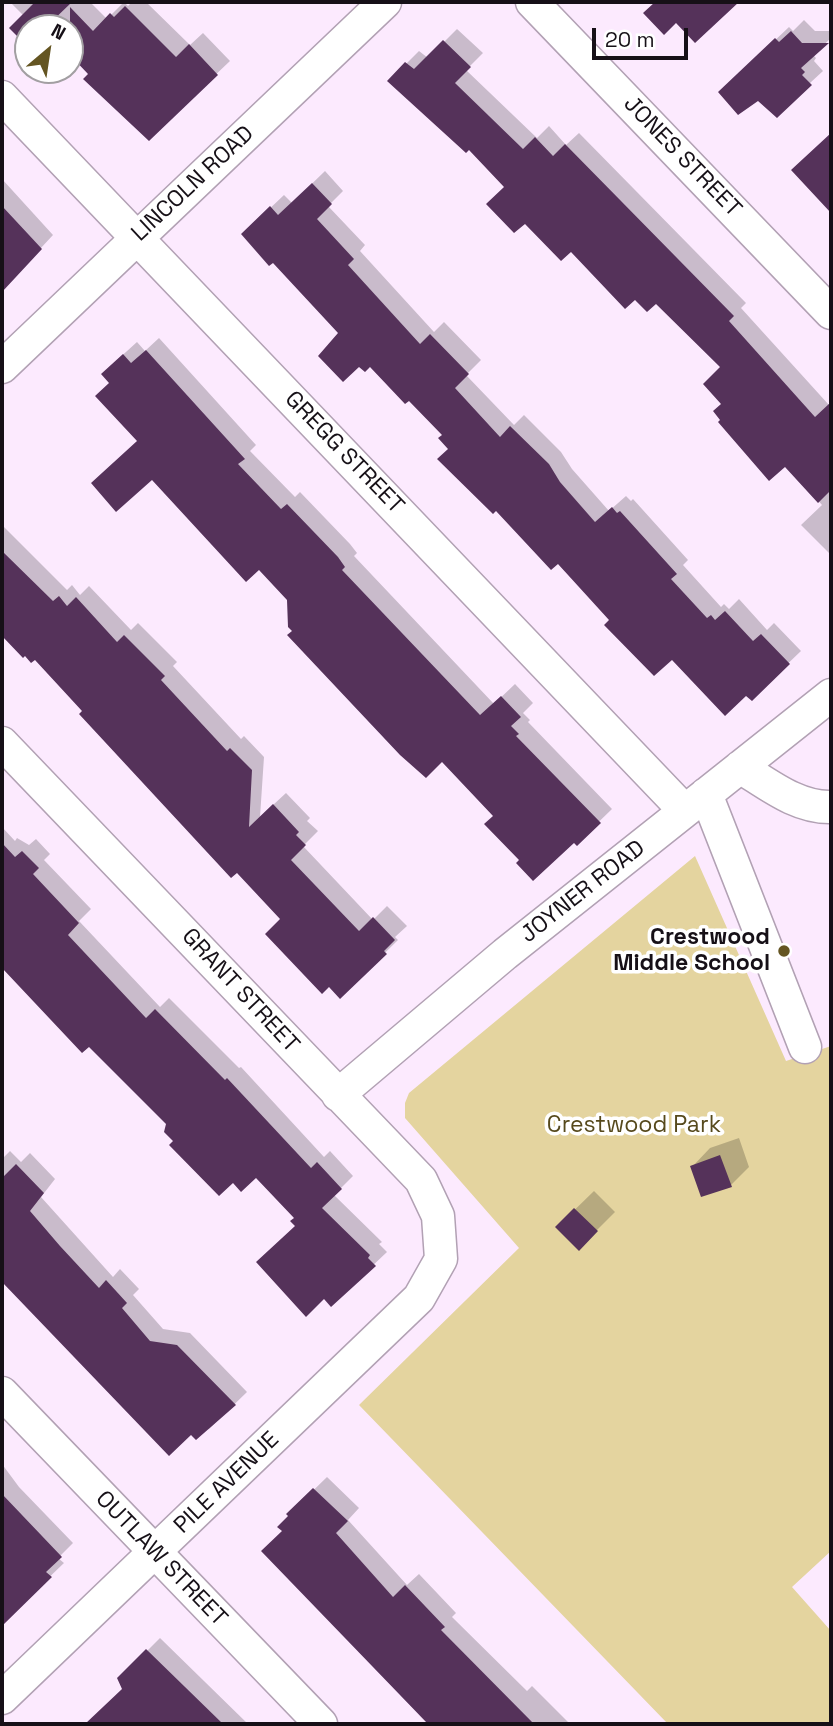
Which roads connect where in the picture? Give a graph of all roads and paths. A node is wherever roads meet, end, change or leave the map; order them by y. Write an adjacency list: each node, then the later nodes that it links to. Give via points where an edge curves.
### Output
1 (385, 2): 4 (street, LINCOLN ROAD)
2 (532, 2): 5 (street, JONES STREET)
3 (2, 97): 4 (street, GREGG STREET)
4 (136, 237): 6 (street, LINCOLN ROAD); 10 (street, GREGG STREET)
5 (831, 313)
6 (2, 367)
7 (830, 698): 9 (street, JOYNER ROAD)
8 (2, 743): 13 (street, GRANT STREET)
9 (740, 767): 10 (street, JOYNER ROAD); 11 (street, via 798,802)
10 (696, 803): 12 (street); 13 (street, JOYNER ROAD, via 505,954)
11 (831, 807)
12 (805, 1048)
13 (338, 1095): 14 (street, GRANT STREET, via 421,1180 438,1216)
14 (441, 1259): 16 (street, PILE AVENUE, via 419,1298)
15 (2, 1393): 16 (street, OUTLAW STREET)
16 (154, 1552): 17 (street, PILE AVENUE); 18 (street, OUTLAW STREET)
17 (2, 1698)
18 (321, 1724)

